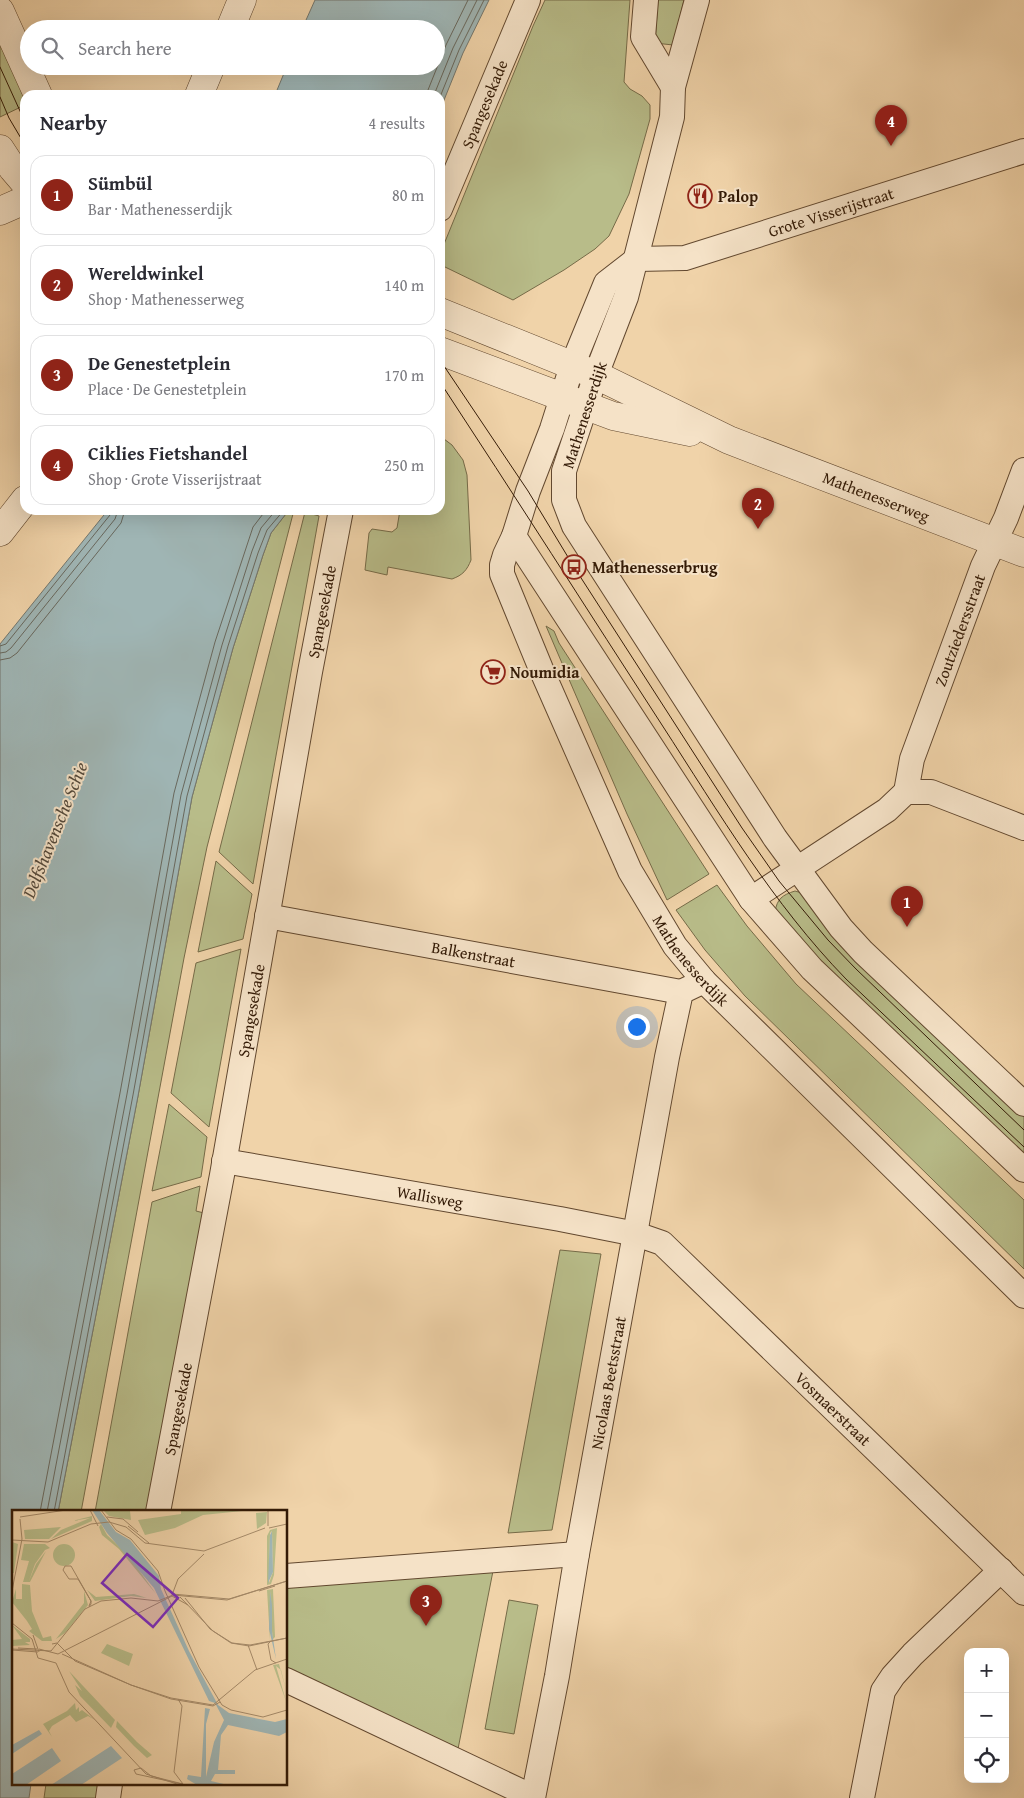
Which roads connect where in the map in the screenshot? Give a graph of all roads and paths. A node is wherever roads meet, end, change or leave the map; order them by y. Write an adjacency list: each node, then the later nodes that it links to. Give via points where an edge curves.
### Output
1 (242, 0): 6 (street)
2 (528, 0): 18 (street, Spangesekade)
3 (646, 0): 11 (street, via 643,38)
4 (697, 0): 11 (street, Mathenesserdijk)
5 (0, 11): 7 (street)
6 (234, 20)
7 (20, 55)
8 (29, 75): 12 (street)
9 (207, 75): 13 (street)
10 (220, 75): 14 (street)
11 (673, 87): 20 (street, Mathenesserdijk, via 672,117)
12 (36, 90)
13 (201, 90)
14 (219, 90)
15 (0, 149): 17 (street)
16 (1024, 151): 20 (street, Grote Visserijstraat, via 685,258)
17 (19, 183): 19 (street)
18 (445, 197)
19 (0, 211)
20 (637, 259): 23 (street, Mathenesserdijk, via 626,297)
21 (445, 313): 23 (street, Mathenesserweg)
22 (445, 353): 24 (street, Mathenesserweg)
23 (584, 370): 24 (street, Mathenesserdijk); 25 (street, Mathenesserweg)
24 (574, 400): 25 (street, Mathenesserweg, via 613,416); 30 (street, Mathenesserdijk, via 552,429); 35 (street, Mathenesserdijk, via 564,471 564,500 574,526)
25 (729, 440): 31 (street, Mathenesserweg)
26 (1024, 470): 31 (street, Zoutziedersstraat)
27 (20, 506): 29 (street)
28 (340, 515): 37 (street, Spangesekade)
29 (0, 532)
30 (514, 536): 36 (street); 38 (street, Mathenesserdijk, via 505,555 502,574 541,669 630,871 675,946)
31 (995, 542): 32 (street, Mathenesserweg); 33 (street, Zoutziedersstraat, via 983,566 912,760)
32 (1024, 553)
33 (906, 792): 34 (street, via 930,792); 35 (street, via 887,810)
34 (1024, 828)
35 (796, 869): 36 (street); 40 (street, Mathenesserdijk, via 862,952)
36 (751, 899): 42 (street, via 812,969)
37 (267, 916): 39 (street, Balkenstraat); 41 (street, Spangesekade)
38 (704, 981): 39 (street); 44 (street, Mathenesserdijk)
39 (681, 992): 43 (street, Nicolaas Beetsstraat)
40 (1024, 1104)
41 (224, 1161): 43 (street, Wallisweg); 45 (street, Spangesekade)
42 (1024, 1170)
43 (636, 1234): 46 (street, Nicolaas Beetsstraat); 47 (street, Vosmaerstraat, via 662,1243)
44 (1024, 1296)
45 (158, 1510)
46 (576, 1554): 48 (street); 51 (street, Nicolaas Beetsstraat, via 557,1676)
47 (1001, 1570): 49 (street, Vosmaerstraat); 52 (street, via 892,1676 883,1691)
48 (288, 1576)
49 (1024, 1593)
50 (288, 1681): 51 (street)
51 (533, 1797)
52 (862, 1798)

